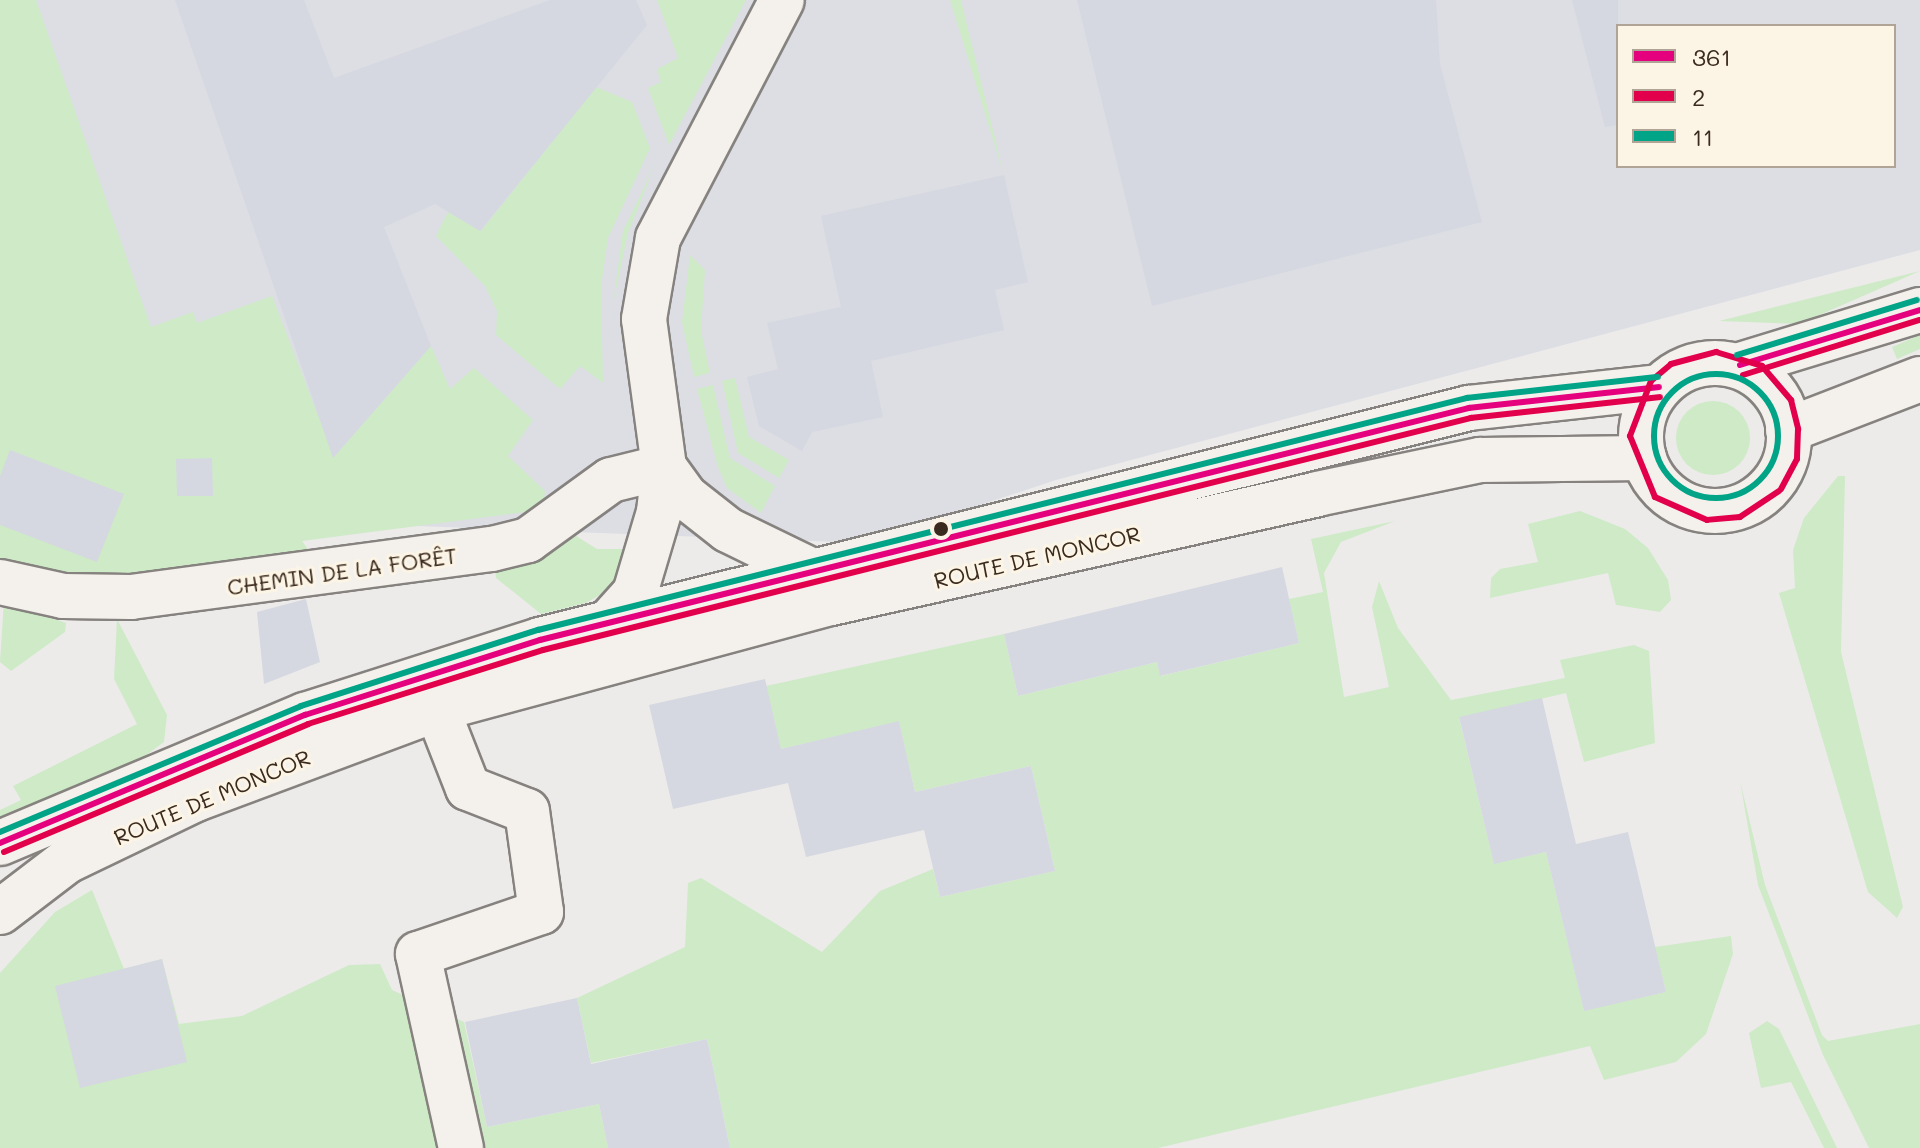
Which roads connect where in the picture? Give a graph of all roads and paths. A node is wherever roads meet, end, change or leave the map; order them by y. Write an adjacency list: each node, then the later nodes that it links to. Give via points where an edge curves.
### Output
1 (782, 0): 8 (main road, via 658,238 644,319)
2 (1920, 310): 3 (main road)
3 (1740, 365): 5 (main road, via 1695,365); 6 (main road, via 1771,388)
4 (1920, 379): 6 (main road)
5 (1659, 387): 7 (main road, via 1645,410); 9 (main road, ROUTE DE MONCOR, via 1469,408)
6 (1788, 430): 7 (main road, via 1787,456 1772,484 1750,502 1722,511 1675,500)
7 (1644, 458): 12 (main road, ROUTE DE MONCOR, via 1480,460 831,603)
8 (664, 467): 9 (main road, via 686,497 728,530); 10 (main road, CHEMIN DE LA FORÊT, via 611,480 528,540 492,549 131,597 63,596); 11 (main road, via 653,542 635,593)
9 (810, 570): 11 (main road, ROUTE DE MONCOR)
10 (0, 582)
11 (608, 623): 13 (main road, ROUTE DE MONCOR, via 305,715)
12 (437, 709): 14 (main road, ROUTE DE MONCOR, via 196,799 67,861); 15 (main road, via 468,788 527,811 541,912 418,954)
13 (0, 843)
14 (0, 912)
15 (461, 1148)

